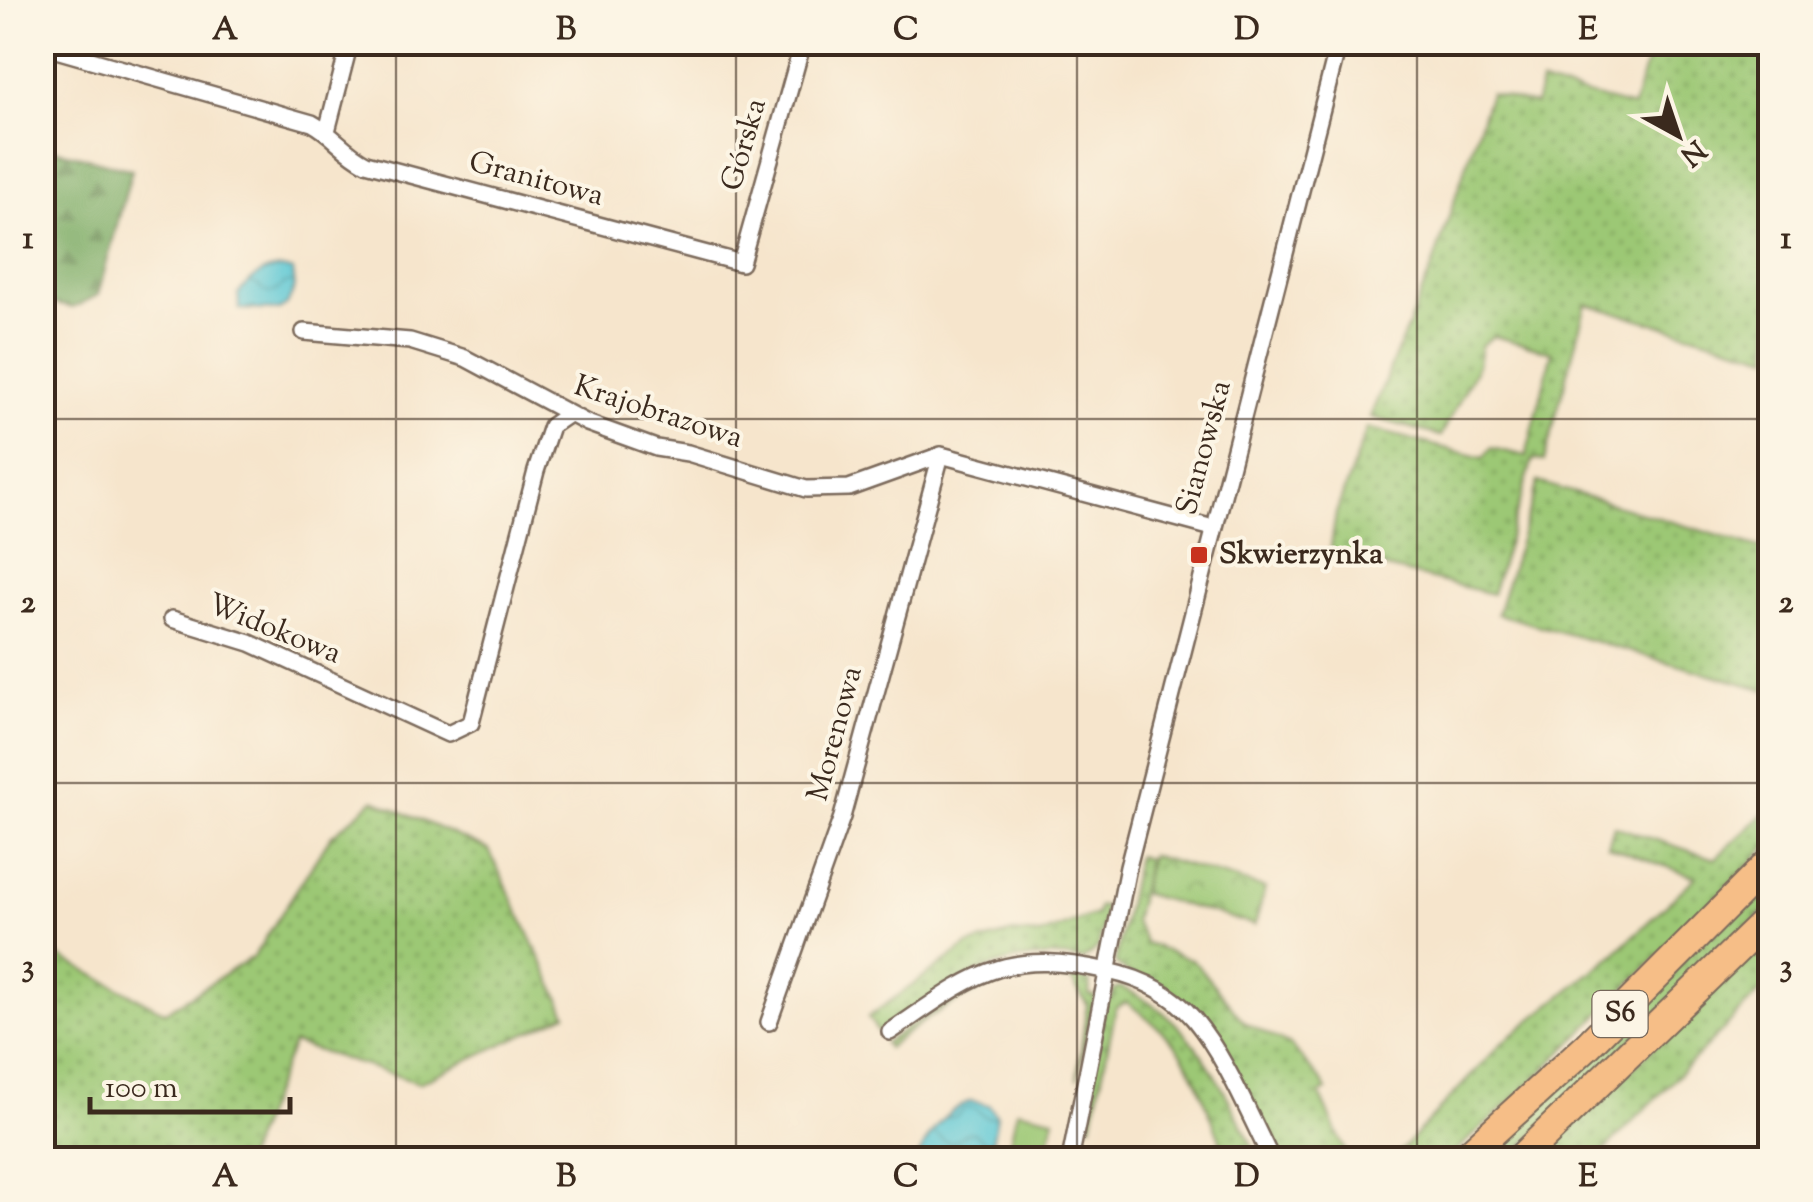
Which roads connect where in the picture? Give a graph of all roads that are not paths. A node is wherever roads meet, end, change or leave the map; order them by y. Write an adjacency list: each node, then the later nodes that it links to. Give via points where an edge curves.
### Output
1 (350, 42): 5 (street)
2 (1340, 42): 10 (street, Sianowska)
3 (799, 43): 6 (street, Górska)
4 (42, 46): 5 (street)
5 (328, 131): 6 (street, Granitowa, via 342,151 366,163)
6 (740, 263)
7 (304, 332): 8 (street, Krajobrazowa, via 410,341 465,358)
8 (566, 415): 9 (street, Krajobrazowa, via 806,490 849,488); 11 (street, Widokowa, via 551,426 536,471 471,723 448,734 250,642)
9 (941, 455): 10 (street); 15 (street, Morenowa, via 842,817)
10 (1213, 528): 14 (street, Sianowska)
11 (172, 619)
12 (1770, 862): 19 (highway, S6)
13 (1770, 917): 20 (highway, S6)
14 (1105, 970): 16 (street, via 1053,960 1000,966); 17 (street, Sianowska); 18 (street, via 1150,985 1191,1015)
15 (769, 1022)
16 (890, 1032)
17 (1070, 1160)
18 (1272, 1160)
19 (1462, 1160)
20 (1519, 1160)

